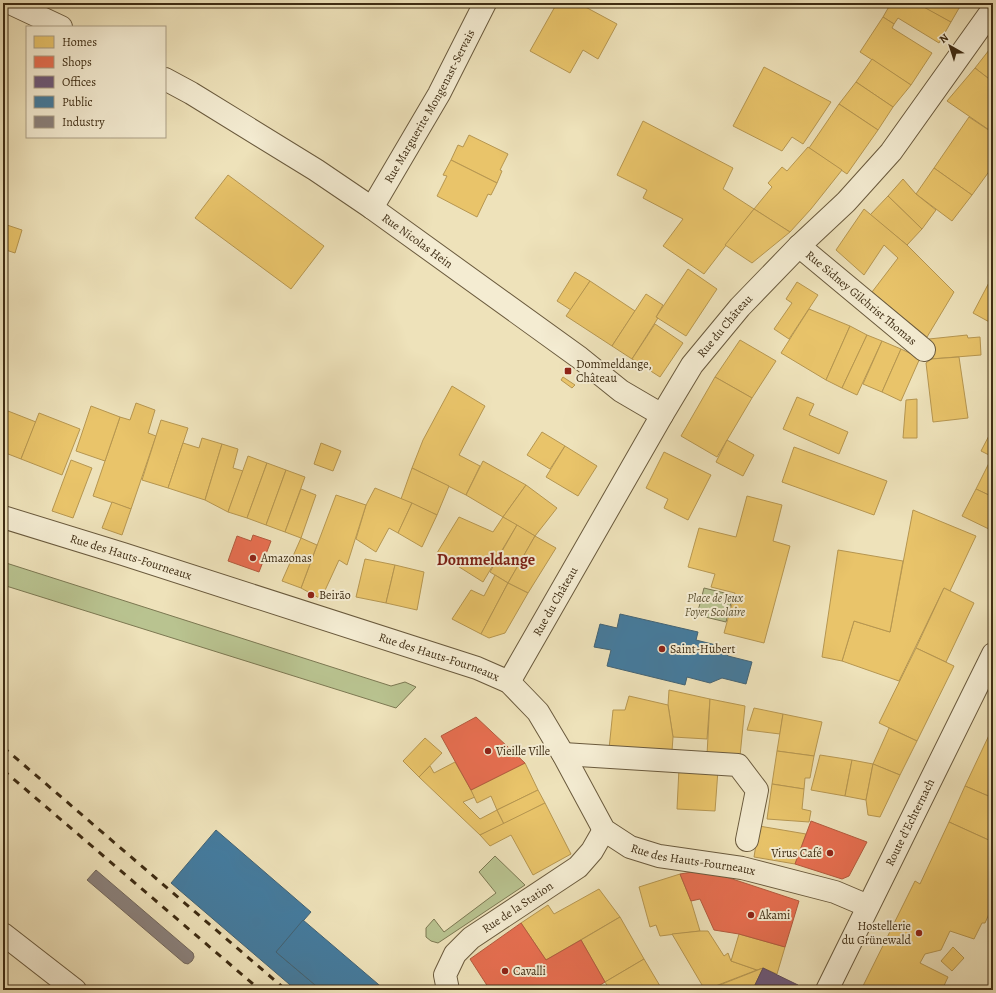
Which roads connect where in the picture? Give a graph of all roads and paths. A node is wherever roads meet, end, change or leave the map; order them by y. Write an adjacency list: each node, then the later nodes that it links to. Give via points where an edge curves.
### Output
1 (10, 3): 4 (street)
2 (485, 3): 6 (street, Rue Marguerite Mongenast-Servais, via 439,94)
3 (993, 9): 7 (street, Rue du Château, via 891,152 846,202)
4 (59, 26)
5 (166, 80): 6 (street, Rue Nicolas Hein, via 316,170)
6 (372, 208): 9 (street, Rue Nicolas Hein, via 573,353 621,391)
7 (799, 246): 8 (street, Rue Sidney Gilchrist Thomas); 9 (street, Rue du Château, via 740,307 692,365)
8 (924, 350)
9 (662, 414): 12 (street, Rue du Château)
10 (3, 517): 12 (street, Rue des Hauts-Fourneaux, via 478,668)
11 (993, 654): 16 (street, Route d'Echternach)
12 (509, 682): 13 (street, Rue des Hauts-Fourneaux, via 538,712)
13 (563, 754): 14 (street, Rue des Hauts-Fourneaux); 15 (street, via 738,765 757,790)
14 (604, 830): 16 (street, Rue des Hauts-Fourneaux, via 630,847 659,856 742,868 835,892); 19 (street, Rue de la Station, via 592,852 578,867 471,938 455,954 445,975)
15 (747, 840)
16 (868, 906): 20 (street, Route d'Echternach)
17 (3, 934): 18 (street)
18 (75, 990)
19 (448, 990)
20 (827, 990)

